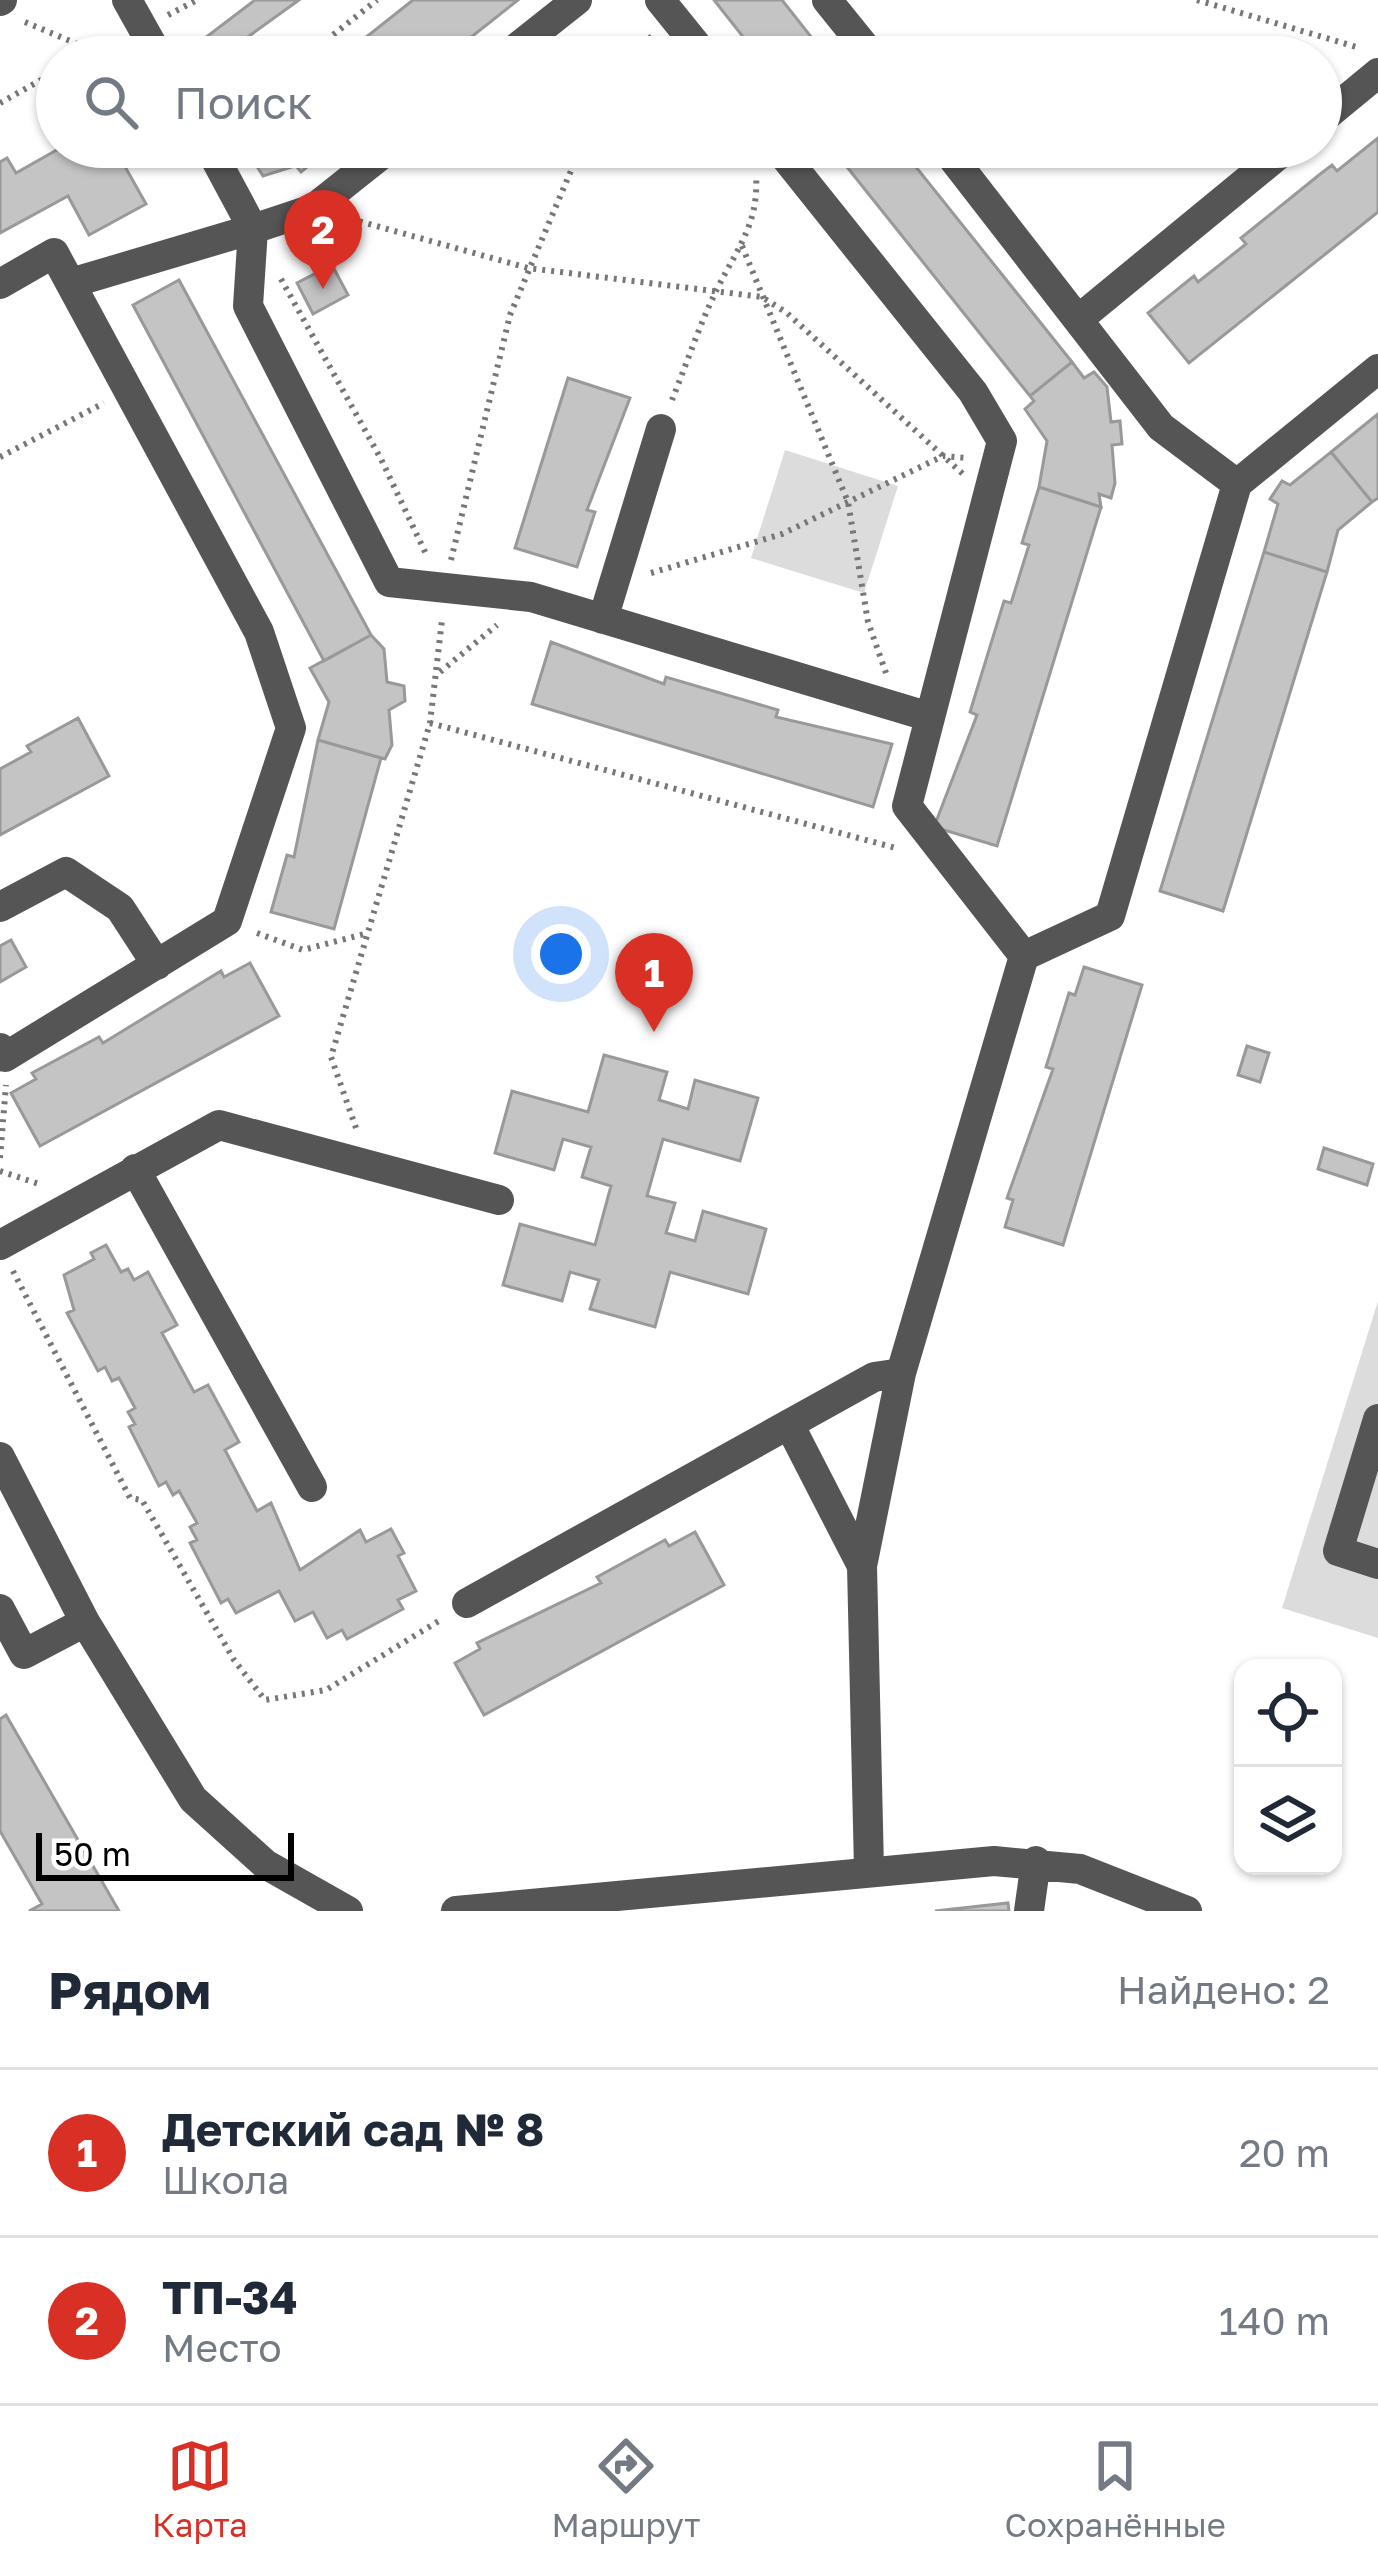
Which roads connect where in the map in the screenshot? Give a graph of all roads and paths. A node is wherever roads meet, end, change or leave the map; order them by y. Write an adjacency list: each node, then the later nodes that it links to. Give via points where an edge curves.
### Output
1 (127, 0): 9 (street)
2 (377, 0): 10 (path)
3 (577, 0): 11 (street)
4 (660, 0): 12 (street)
5 (827, 0): 13 (street)
6 (1197, 0): 14 (path)
7 (25, 22): 8 (path)
8 (58, 36)
9 (147, 36)
10 (332, 36)
11 (532, 36)
12 (689, 36)
13 (856, 36)
14 (1318, 36)
15 (1342, 43): 16 (path)
16 (1378, 54)
17 (1378, 73): 19 (street)
18 (36, 83): 20 (path)
19 (1342, 103)
20 (0, 104)
21 (220, 168): 29 (street)
22 (365, 168): 28 (street)
23 (572, 168): 31 (path)
24 (764, 168): 30 (path)
25 (776, 168): 42 (street, via 973,392 1002,441)
26 (961, 168): 36 (street)
27 (1262, 168): 36 (street)
28 (313, 209): 29 (street); 31 (path)
29 (253, 229): 33 (street); 47 (path, via 381,459); 47 (street, via 248,306 389,582)
30 (742, 246): 34 (path); 35 (path)
31 (528, 268): 34 (path); 47 (path)
32 (0, 284): 33 (street, via 54,253)
33 (71, 284): 38 (street)
34 (717, 288): 35 (path); 39 (path)
35 (762, 297): 40 (path); 45 (path)
36 (1080, 318): 43 (street, via 1161,427)
37 (1378, 369): 43 (street)
38 (128, 390): 41 (path); 56 (street, via 259,632 290,728)
39 (661, 429): 46 (street)
40 (943, 456): 42 (path); 44 (path); 45 (path)
41 (0, 457)
42 (997, 460): 44 (street)
43 (1238, 484): 58 (street, via 1110,916)
44 (988, 497): 52 (street)
45 (848, 502): 46 (path, via 782,534); 51 (path, via 868,622)
46 (614, 585): 49 (street)
47 (443, 591): 48 (street); 50 (path)
48 (532, 597): 49 (street); 50 (path)
49 (603, 619): 51 (street)
50 (440, 672): 53 (path)
51 (898, 707): 52 (street)
52 (930, 717): 54 (street, via 907,806)
53 (430, 724): 54 (path); 57 (path)
54 (952, 862): 58 (street)
55 (0, 907): 59 (street, via 66,872 120,908)
56 (227, 921): 57 (path, via 303,950); 59 (street)
57 (368, 934): 62 (path, via 331,1058 358,1134)
58 (1024, 956): 66 (street)
59 (157, 965): 60 (street)
60 (3, 1053): 61 (path)
61 (0, 1158)
62 (353, 1161): 63 (street, via 219,1125); 64 (street)
63 (135, 1169): 65 (street); 70 (street)
64 (499, 1200)
65 (5, 1256): 73 (path, via 130,1498 142,1500 233,1660 265,1700 326,1690)
66 (901, 1373): 68 (street, via 874,1377); 72 (street)
67 (1378, 1419): 71 (street, via 1338,1551)
68 (789, 1424): 72 (street); 73 (street)
69 (0, 1457): 75 (street)
70 (312, 1487)
71 (1378, 1564)
72 (862, 1566): 78 (street)
73 (467, 1603)
74 (0, 1609): 76 (street)
75 (85, 1622): 76 (street); 79 (street, via 193,1799 265,1864)
76 (12, 1660)
77 (1036, 1862): 78 (street); 81 (street); 82 (street, via 1080,1869)
78 (869, 1869): 80 (street)
79 (348, 1911)
80 (456, 1911)
81 (1029, 1911)
82 (1187, 1911)

